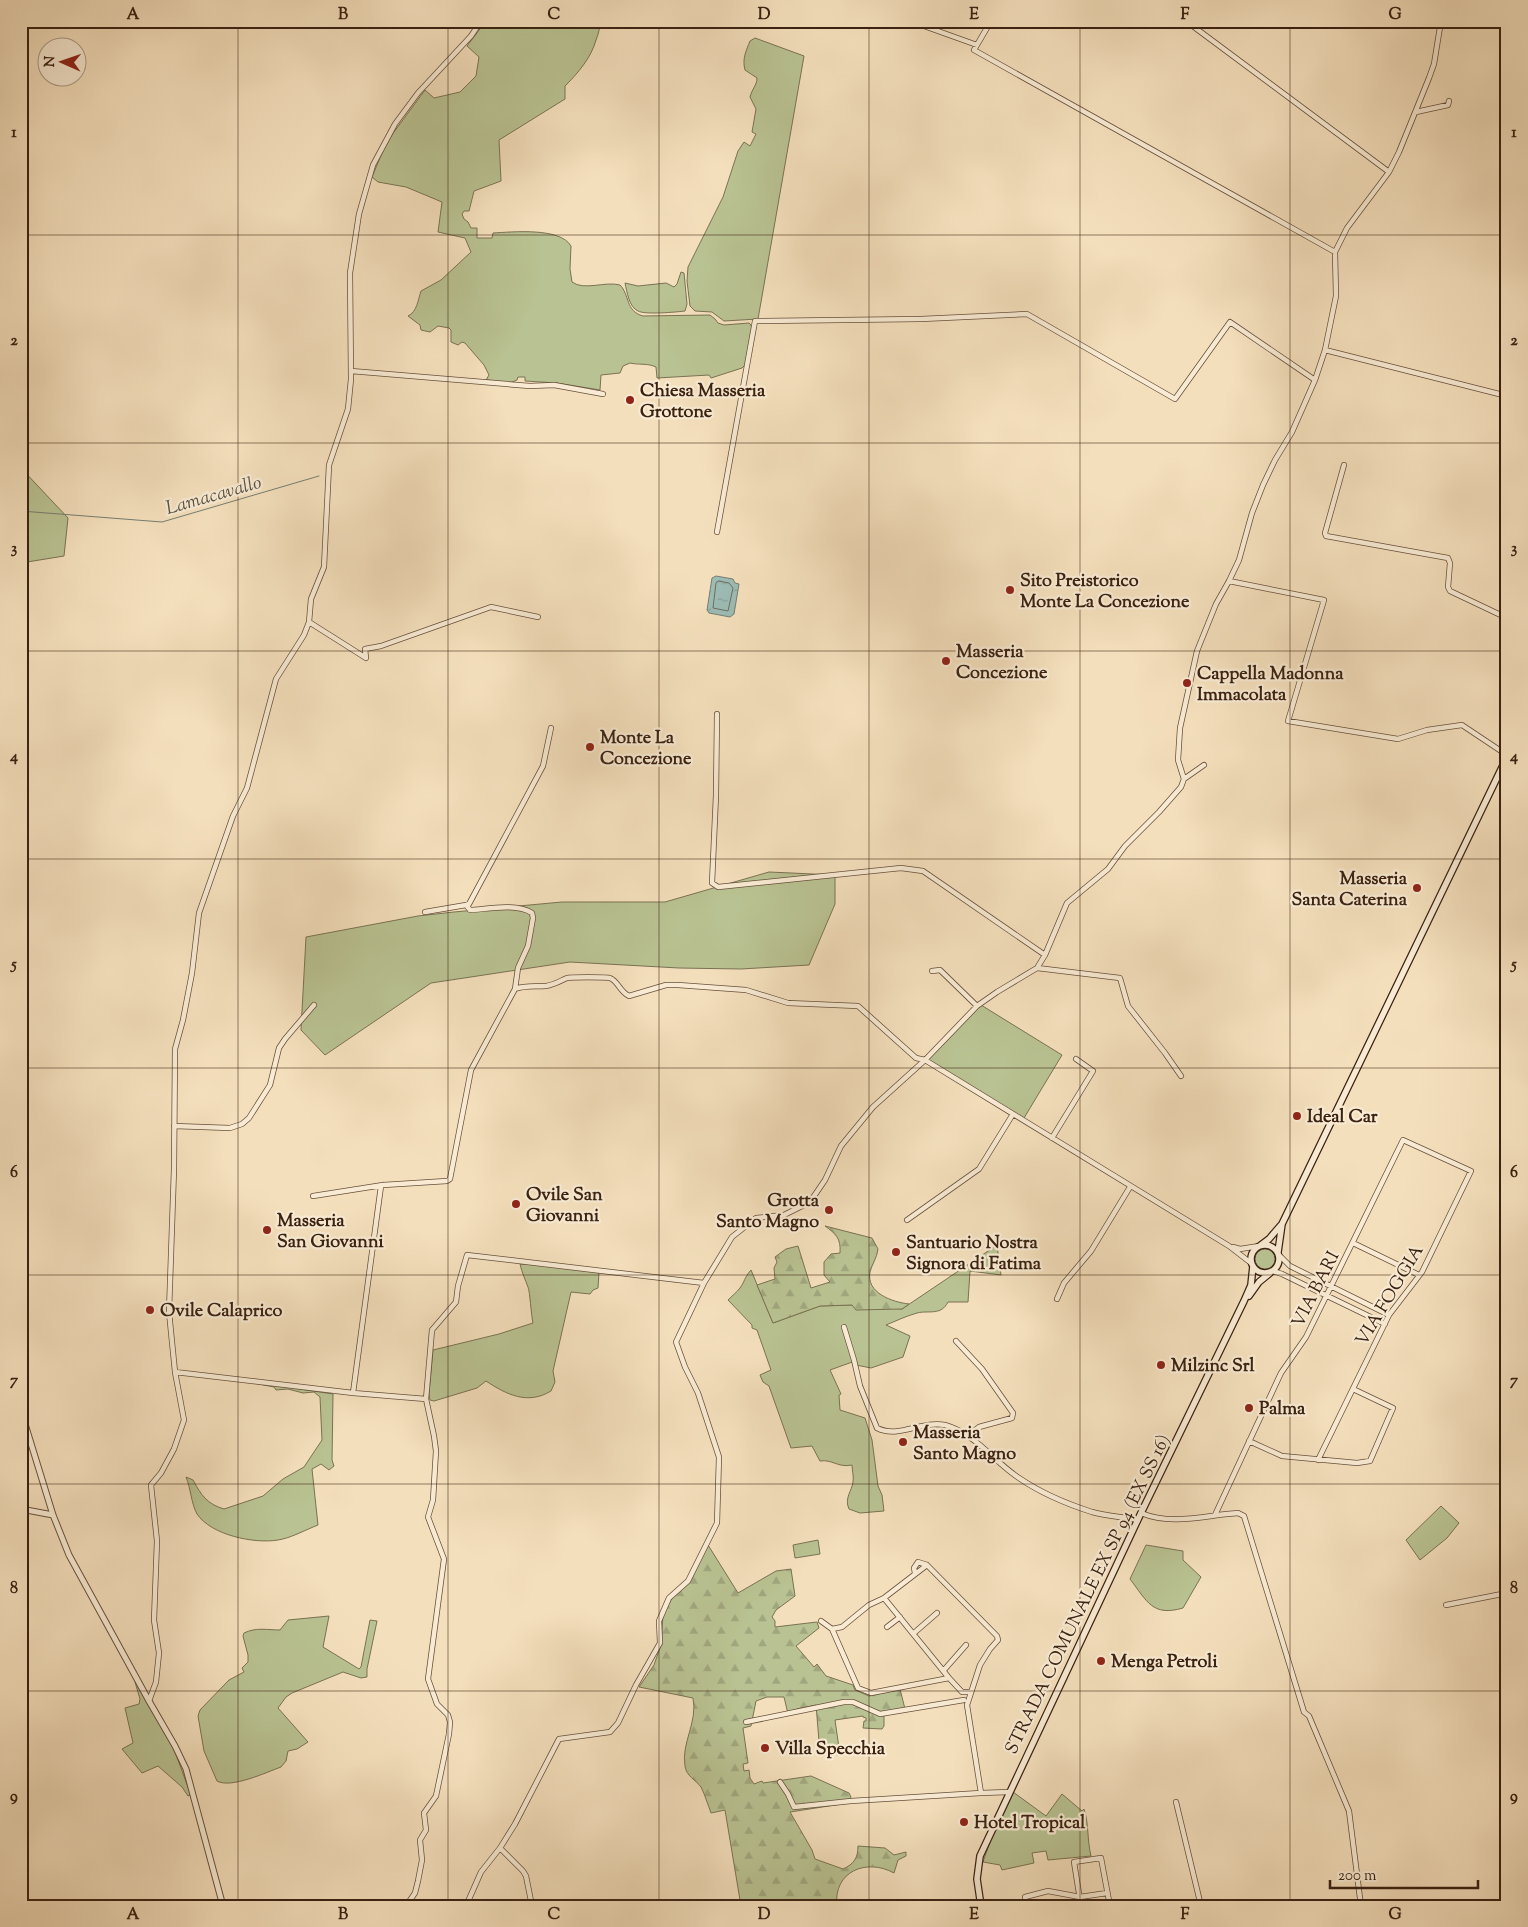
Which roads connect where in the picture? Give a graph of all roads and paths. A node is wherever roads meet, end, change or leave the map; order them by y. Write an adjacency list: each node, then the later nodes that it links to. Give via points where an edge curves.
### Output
1 (481, 21): 12 (street, via 418,93 395,124 373,164 359,214 350,273)
2 (910, 21): 6 (street)
3 (991, 21): 6 (street)
4 (1186, 21): 9 (street)
5 (1441, 21): 8 (street, via 1434,64)
6 (977, 45): 10 (street, via 974,50)
7 (1449, 101): 8 (street, via 1448,105)
8 (1416, 112): 9 (street)
9 (1389, 172): 10 (street, via 1347,228)
10 (1335, 252): 11 (street, via 1336,296)
11 (1325, 350): 13 (street); 15 (street)
12 (351, 371): 14 (street, via 530,386 554,385); 21 (street, via 348,409 329,465 324,567 311,599)
13 (1315, 380): 17 (street, via 1230,322 1175,399 1027,314 755,321); 18 (street, via 1292,432 1263,484)
14 (603, 394)
15 (1507, 396)
16 (1344, 465): 20 (street, via 1326,536 1448,558 1450,591)
17 (717, 532)
18 (1229, 582): 24 (street, via 1324,600 1288,721 1398,738 1462,725); 26 (street, via 1216,604 1198,651 1186,699 1178,760)
19 (538, 617): 21 (street, via 491,607 365,649 366,658)
20 (1507, 618)
21 (309, 622): 39 (street, via 276,679 247,788 233,816 199,914 192,972 174,1049)
22 (717, 714): 29 (street, via 714,886 901,868 923,872)
23 (551, 728): 27 (street, via 544,766)
24 (1507, 756): 46 (main road)
25 (1204, 765): 26 (street)
26 (1184, 779): 29 (street, via 1181,787 1108,868 1067,903)
27 (466, 905): 28 (street); 32 (street, via 470,910 513,908 532,913 528,946 518,968)
28 (425, 912)
29 (1045, 955): 30 (street)
30 (1037, 968): 34 (street); 37 (street, via 1120,978 1128,1006)
31 (932, 970): 34 (street, via 940,970)
32 (515, 989): 36 (street, via 546,986 569,977 604,977 611,978 623,994 629,996 666,985 678,985 746,990 788,1003 854,1005 908,1053); 42 (street, via 471,1070 450,1179)
33 (314, 1005): 39 (street, via 279,1048 270,1085 249,1118 230,1128)
34 (977, 1006): 36 (street)
35 (1076, 1059): 40 (street, via 1093,1071)
36 (925, 1060): 38 (street); 54 (street, via 873,1107 846,1139 810,1202 784,1215 756,1218 732,1238)
37 (1181, 1076)
38 (1013, 1114): 40 (street); 45 (street, via 979,1169)
39 (174, 1126): 63 (street, via 169,1312)
40 (1052, 1138): 43 (street)
41 (1471, 1172): 47 (street, VIA BARI, via 1403,1140); 53 (street, VIA FOGGIA)
42 (383, 1185): 44 (street); 65 (street)
43 (1130, 1187): 48 (street); 57 (street, via 1091,1251 1064,1282)
44 (313, 1196)
45 (907, 1220)
46 (1282, 1224): 49 (main road); 50 (main road)
47 (1353, 1243): 53 (street); 55 (street, VIA BARI)
48 (1229, 1246): 49 (street, via 1240,1249); 51 (street)
49 (1259, 1246): 50 (main road, via 1272,1246); 51 (main road, via 1252,1253)
50 (1278, 1253): 52 (main road, via 1279,1264); 55 (street, via 1290,1266)
51 (1252, 1265): 52 (main road, via 1262,1273); 58 (main road, STRADA COMUNALE EX SP 94 (EX SS 16), via 1250,1286)
52 (1272, 1272): 56 (street); 58 (main road, STRADA COMUNALE EX SP 94 (EX SS 16))
53 (1419, 1276): 59 (street, VIA FOGGIA)
54 (704, 1283): 66 (street, via 467,1255 456,1302 432,1330); 98 (street, via 676,1342 698,1393 719,1457 717,1523 688,1581 669,1598 659,1621 660,1644 618,1723 610,1732 559,1739)
55 (1332, 1286): 56 (street, VIA BARI); 59 (street)
56 (1327, 1296): 60 (street); 69 (street, VIA BARI, via 1306,1337 1281,1373)
57 (1057, 1299)
58 (1244, 1301): 72 (main road, STRADA COMUNALE EX SP 94 (EX SS 16))
59 (1390, 1315): 60 (street, VIA FOGGIA)
60 (1385, 1324): 64 (street, VIA FOGGIA)
61 (844, 1327): 68 (street, via 860,1386 877,1428 892,1432 929,1424 943,1425)
62 (956, 1342): 68 (street, via 982,1369 1012,1413 1012,1418 979,1427)
63 (175, 1372): 65 (street); 91 (street, via 184,1420 174,1449 151,1485 157,1541 154,1620 159,1653 156,1682)
64 (1353, 1388): 70 (street, VIA FOGGIA); 70 (street, via 1393,1408 1370,1461)
65 (353, 1393): 66 (street)
66 (426, 1399): 102 (street, via 436,1451 433,1500 428,1517 444,1559 428,1679 437,1704 448,1714 450,1722 436,1796 424,1813 426,1830 420,1840 422,1860 418,1881)
67 (21, 1411): 73 (street)
68 (972, 1438): 75 (street, via 1019,1478 1063,1502)
69 (1249, 1441): 70 (street, via 1282,1456); 74 (street, VIA BARI)
70 (1318, 1460)
71 (21, 1509): 73 (street)
72 (1141, 1513): 74 (street, via 1171,1519); 75 (main road, STRADA COMUNALE EX SP 94 (EX SS 16))
73 (53, 1515): 91 (street, via 69,1555)
74 (1215, 1515): 110 (street, via 1244,1516 1304,1712 1309,1716 1349,1811)
75 (1138, 1520): 95 (main road, STRADA COMUNALE EX SP 94 (EX SS 16))
76 (1507, 1593): 78 (street)
77 (884, 1598): 80 (street); 83 (street, via 869,1605 842,1627); 89 (street, via 926,1564 997,1636 998,1640 980,1665)
78 (1446, 1604)
79 (937, 1613): 84 (street)
80 (900, 1617): 82 (street); 84 (street)
81 (820, 1622): 83 (street)
82 (887, 1627)
83 (832, 1629): 87 (street, via 858,1688 870,1692)
84 (914, 1633): 86 (street)
85 (966, 1645): 86 (street)
86 (944, 1670): 87 (street)
87 (949, 1678): 88 (street)
88 (962, 1692): 89 (street); 90 (street)
89 (970, 1692): 92 (street)
90 (964, 1700): 92 (street); 93 (street, via 880,1714 853,1702 844,1702)
91 (148, 1701): 101 (street, via 186,1769)
92 (967, 1705): 96 (street)
93 (746, 1722)
94 (780, 1782): 96 (street, via 794,1807)
95 (1009, 1792): 96 (street); 105 (main road, STRADA COMUNALE EX SP 94 (EX SS 16), via 977,1867)
96 (981, 1793)
97 (1176, 1802): 109 (street)
98 (500, 1848): 103 (street, via 481,1872); 104 (street, via 526,1876)
99 (1107, 1893): 100 (street); 100 (street, via 1101,1858 1074,1862); 108 (street)
100 (1080, 1897): 106 (street, via 1048,1891 1025,1897); 107 (street)
101 (224, 1906)
102 (406, 1906)
103 (466, 1906)
104 (532, 1906)
105 (981, 1906)
106 (1027, 1906)
107 (1081, 1906)
108 (1110, 1906)
109 (1201, 1906)
110 (1361, 1906)

